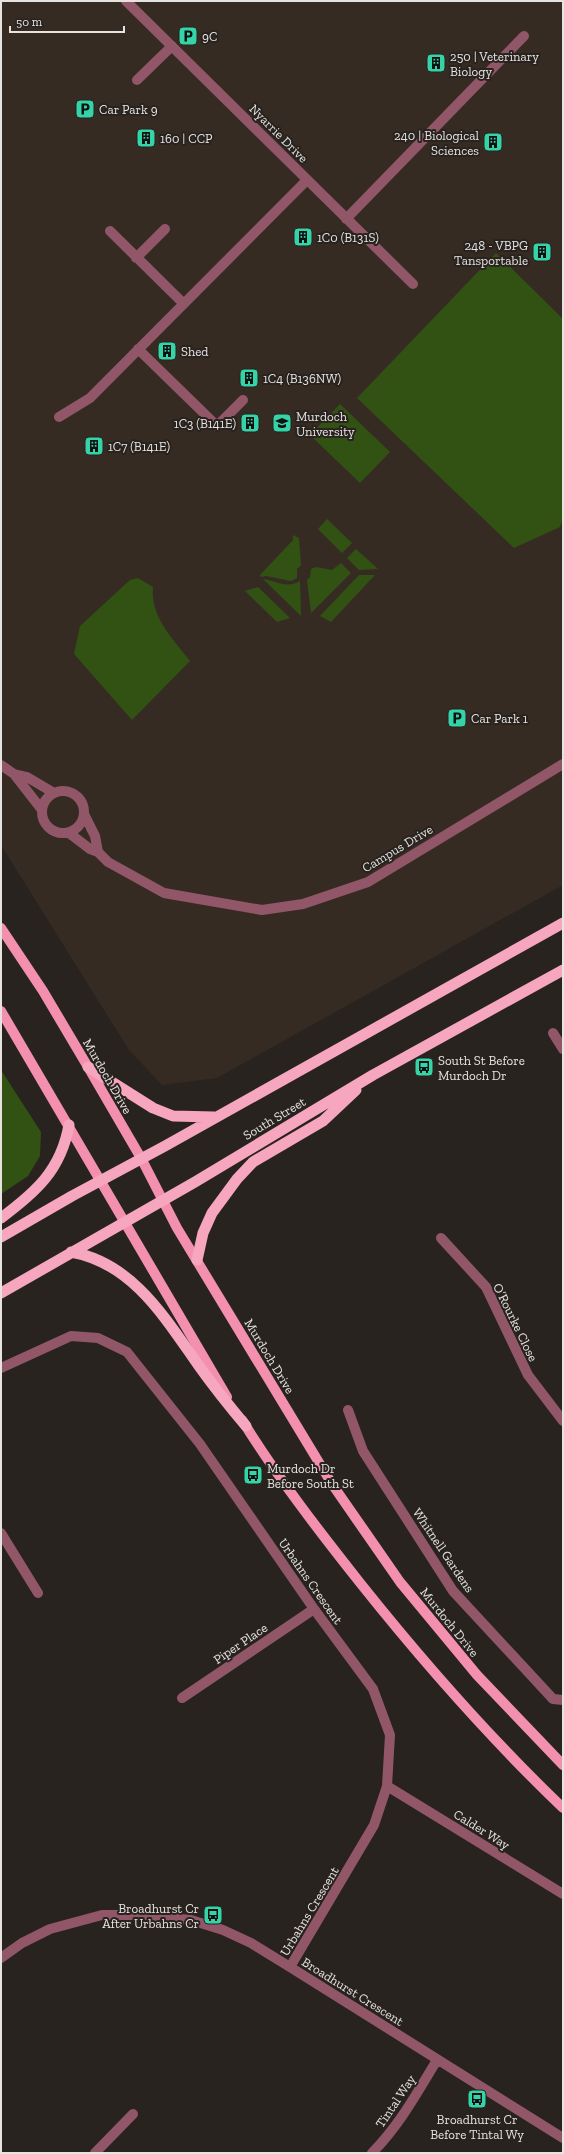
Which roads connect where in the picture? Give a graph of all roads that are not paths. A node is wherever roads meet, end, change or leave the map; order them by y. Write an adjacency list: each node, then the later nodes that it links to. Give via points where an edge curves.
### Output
1 (126, 1): 3 (street, Nyarrie Drive)
2 (524, 36): 6 (street)
3 (172, 46): 4 (street); 5 (street, Nyarrie Drive)
4 (137, 80)
5 (307, 180): 6 (street, Nyarrie Drive); 11 (street)
6 (346, 219): 10 (street, Nyarrie Drive)
7 (165, 229): 9 (street)
8 (110, 232): 9 (street)
9 (136, 258): 11 (street)
10 (412, 284)
11 (182, 303): 12 (street)
12 (138, 349): 13 (street, via 217,426); 14 (street, via 90,398)
13 (244, 400)
14 (59, 417)
15 (563, 764): 22 (street, Campus Drive, via 368,882 303,904 262,910 164,894 108,862)
16 (1, 765): 17 (street)
17 (14, 774): 18 (street, via 27,777); 19 (street)
18 (54, 793): 19 (street, via 46,800); 20 (street, via 64,791 78,796 83,804)
19 (42, 810): 21 (street, via 43,820 49,828 58,833)
20 (84, 814): 21 (street, via 81,824); 22 (street, via 95,836)
21 (69, 833): 22 (street, Campus Drive)
22 (98, 852)
23 (563, 923): 31 (highway)
24 (1, 928): 29 (main road, Murdoch Drive)
25 (563, 970): 30 (highway, South Street)
26 (1, 1011): 32 (main road)
27 (553, 1033): 28 (street)
28 (563, 1049)
29 (88, 1066): 31 (highway, via 153,1108 173,1116); 33 (main road, Murdoch Drive)
30 (373, 1074): 35 (highway, South Street); 41 (highway, via 323,1121 253,1162 212,1213 203,1233)
31 (215, 1117): 33 (highway)
32 (68, 1126): 34 (main road); 36 (highway, via 65,1145 44,1180 31,1195)
33 (141, 1158): 34 (highway); 35 (main road, Murdoch Drive)
34 (100, 1180): 37 (main road); 38 (highway)
35 (162, 1200): 37 (highway, South Street); 41 (main road, Murdoch Drive)
36 (1, 1218)
37 (126, 1221): 40 (highway, South Street); 46 (main road)
38 (1, 1237)
39 (441, 1238): 45 (street, O’Rourke Close, via 486,1287 528,1375)
40 (71, 1252): 42 (highway, South Street); 46 (highway, via 90,1255 114,1268 136,1285 157,1308 216,1390)
41 (197, 1260): 52 (main road, Murdoch Drive, via 332,1484 400,1582 476,1675)
42 (1, 1293)
43 (1, 1368): 49 (street, Urbahns Crescent, via 71,1336 98,1338 127,1352 200,1444)
44 (348, 1410): 51 (street, Whitnell Gardens, via 363,1451 453,1591 553,1699)
45 (563, 1421)
46 (246, 1426): 54 (main road, via 293,1496 398,1630 464,1708)
47 (1, 1533): 48 (street)
48 (38, 1593)
49 (314, 1609): 50 (street, Piper Place); 53 (street, Urbahns Crescent, via 373,1689 390,1735)
50 (182, 1698)
51 (563, 1700)
52 (563, 1765)
53 (387, 1786): 55 (street, Calder Way); 57 (street, Urbahns Crescent, via 374,1825)
54 (563, 1808)
55 (563, 1894)
56 (1, 1958): 57 (street, Broadhurst Crescent, via 22,1943 50,1929 102,1915 135,1914 191,1920 223,1930 251,1943)
57 (290, 1967): 58 (street, Broadhurst Crescent)
58 (437, 2060): 60 (street, Broadhurst Crescent); 62 (street, Tintal Way, via 406,2112)
59 (133, 2114): 61 (street)
60 (563, 2138)
61 (95, 2153)
62 (372, 2153)

